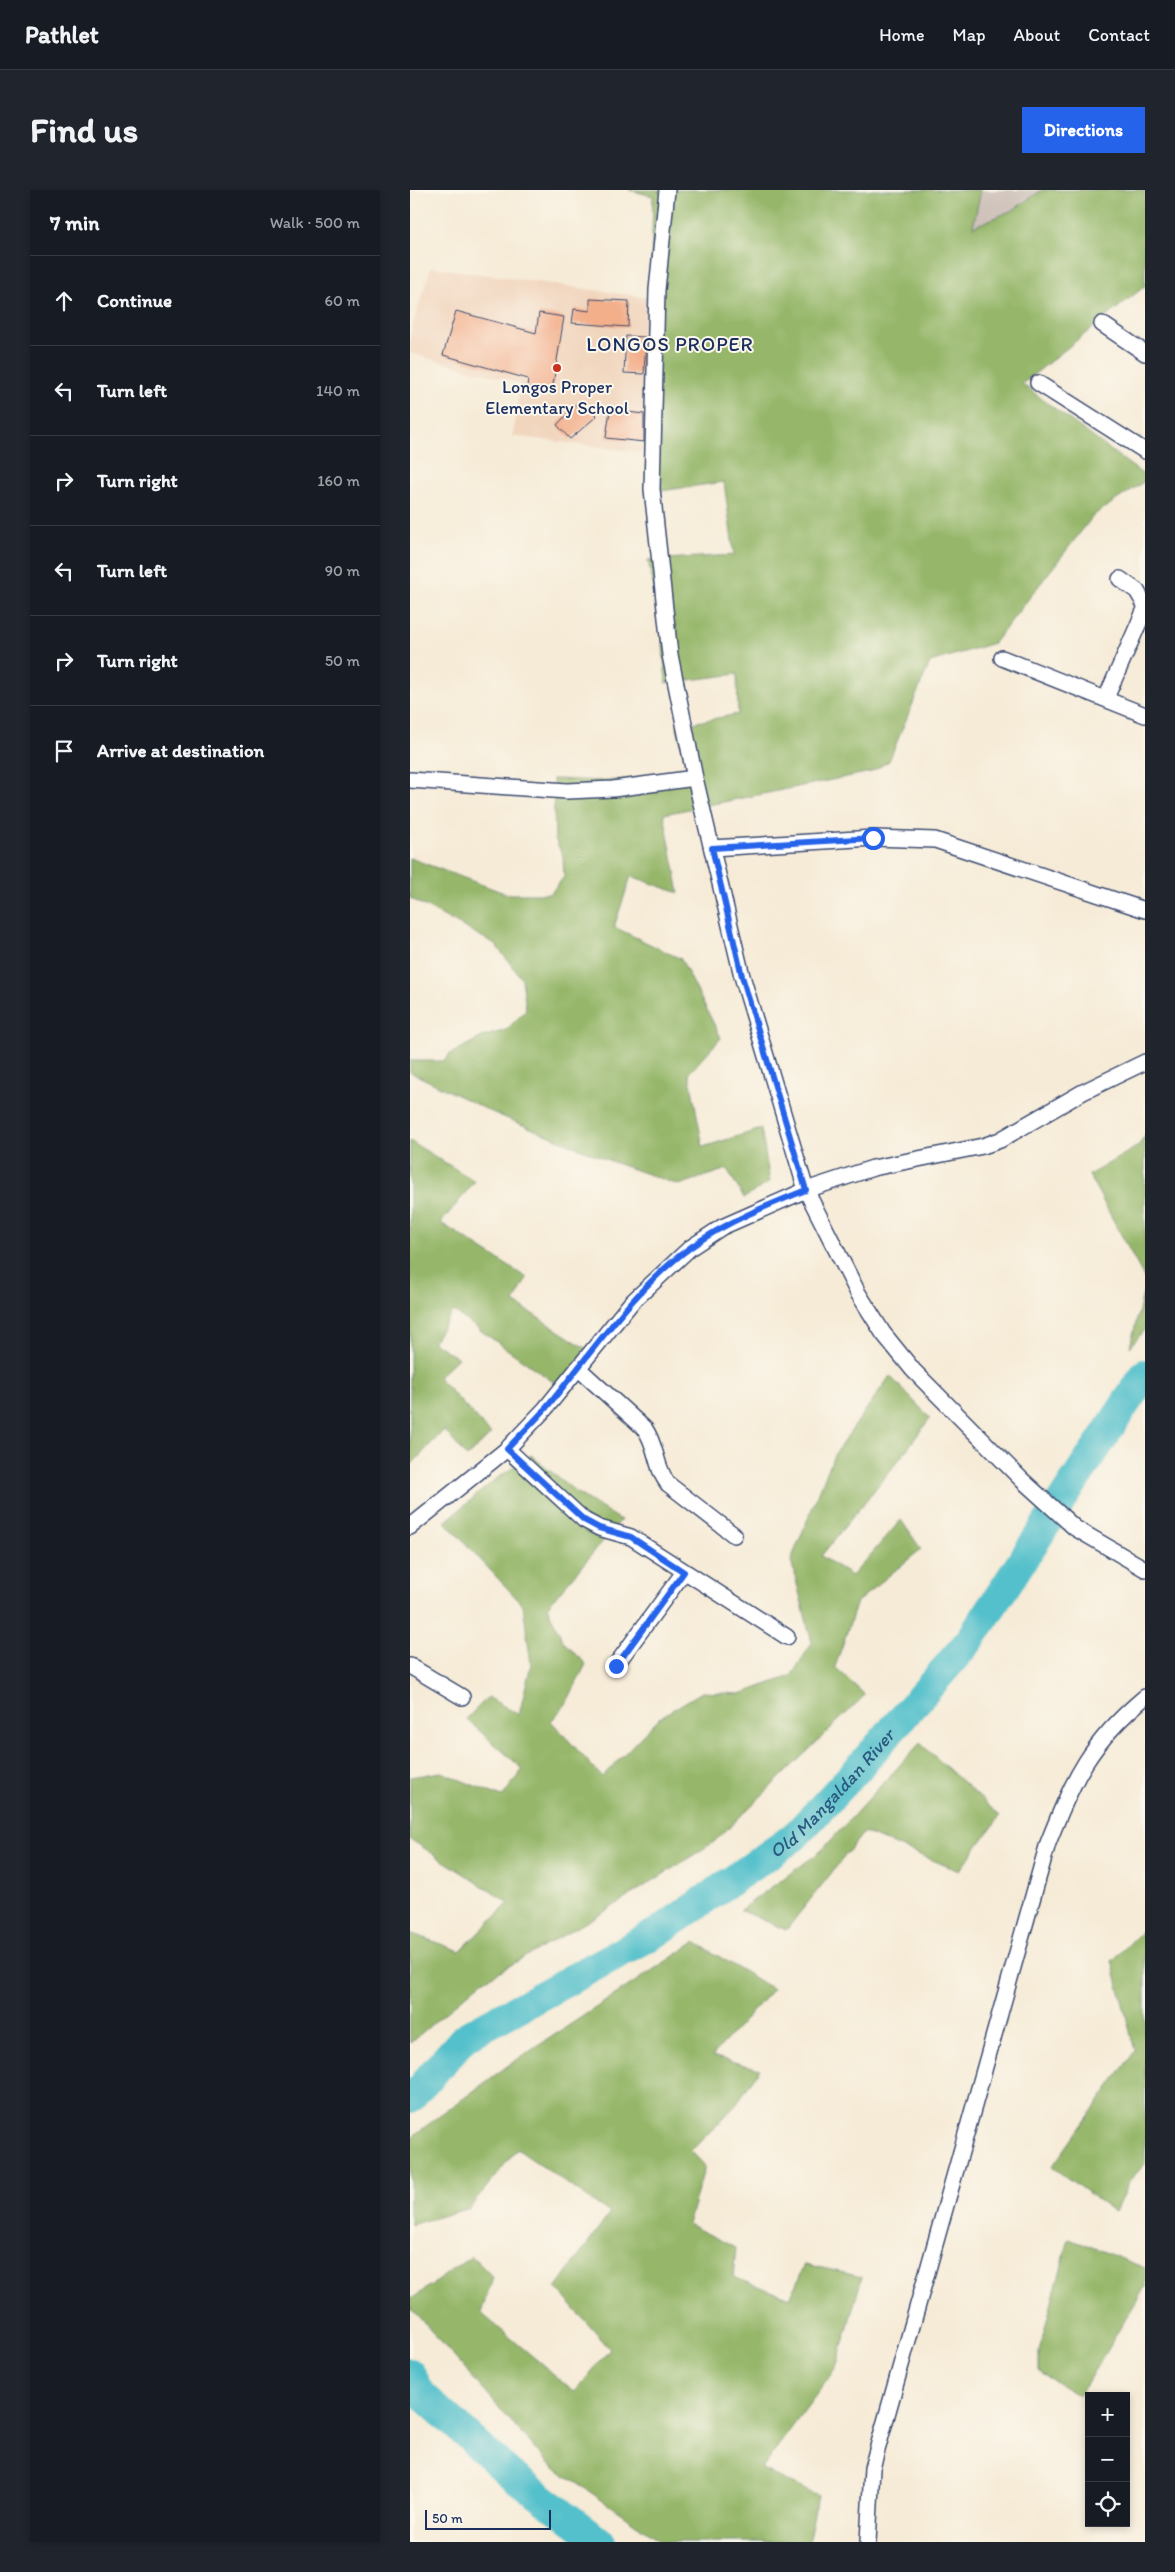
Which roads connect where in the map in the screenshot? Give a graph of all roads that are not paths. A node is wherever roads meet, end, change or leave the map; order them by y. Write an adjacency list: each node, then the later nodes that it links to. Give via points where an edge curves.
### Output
1 (667, 190): 12 (street, via 657,290 652,489 670,655)
2 (1102, 324): 3 (street)
3 (1145, 353)
4 (1038, 383): 5 (street)
5 (1145, 451)
6 (1120, 579): 7 (street, via 1137,591)
7 (1145, 604)
8 (1145, 609): 10 (street)
9 (1002, 658): 10 (street)
10 (1106, 698): 11 (street)
11 (1145, 715)
12 (695, 778): 13 (street, via 613,790 567,791); 14 (street)
13 (410, 780)
14 (712, 848): 15 (street, via 873,838 935,840); 17 (street, via 742,976)
15 (1145, 910)
16 (1145, 1062): 17 (street, via 984,1146 896,1162)
17 (806, 1190): 18 (street, via 729,1223 690,1248 631,1304); 22 (street, via 858,1293 883,1333 913,1370 1022,1480 1075,1528)
18 (578, 1368): 19 (street, via 545,1410); 21 (street, via 645,1429 668,1484)
19 (507, 1449): 20 (street); 23 (street, via 584,1520 631,1537)
20 (410, 1527)
21 (734, 1535)
22 (1145, 1569)
23 (684, 1572): 24 (street); 26 (street)
24 (787, 1637)
25 (410, 1666): 27 (street)
26 (616, 1666)
27 (462, 1697)
28 (1145, 1697): 29 (street, via 1113,1726 1092,1751 1072,1783 1048,1843 872,2468)
29 (868, 2542)

